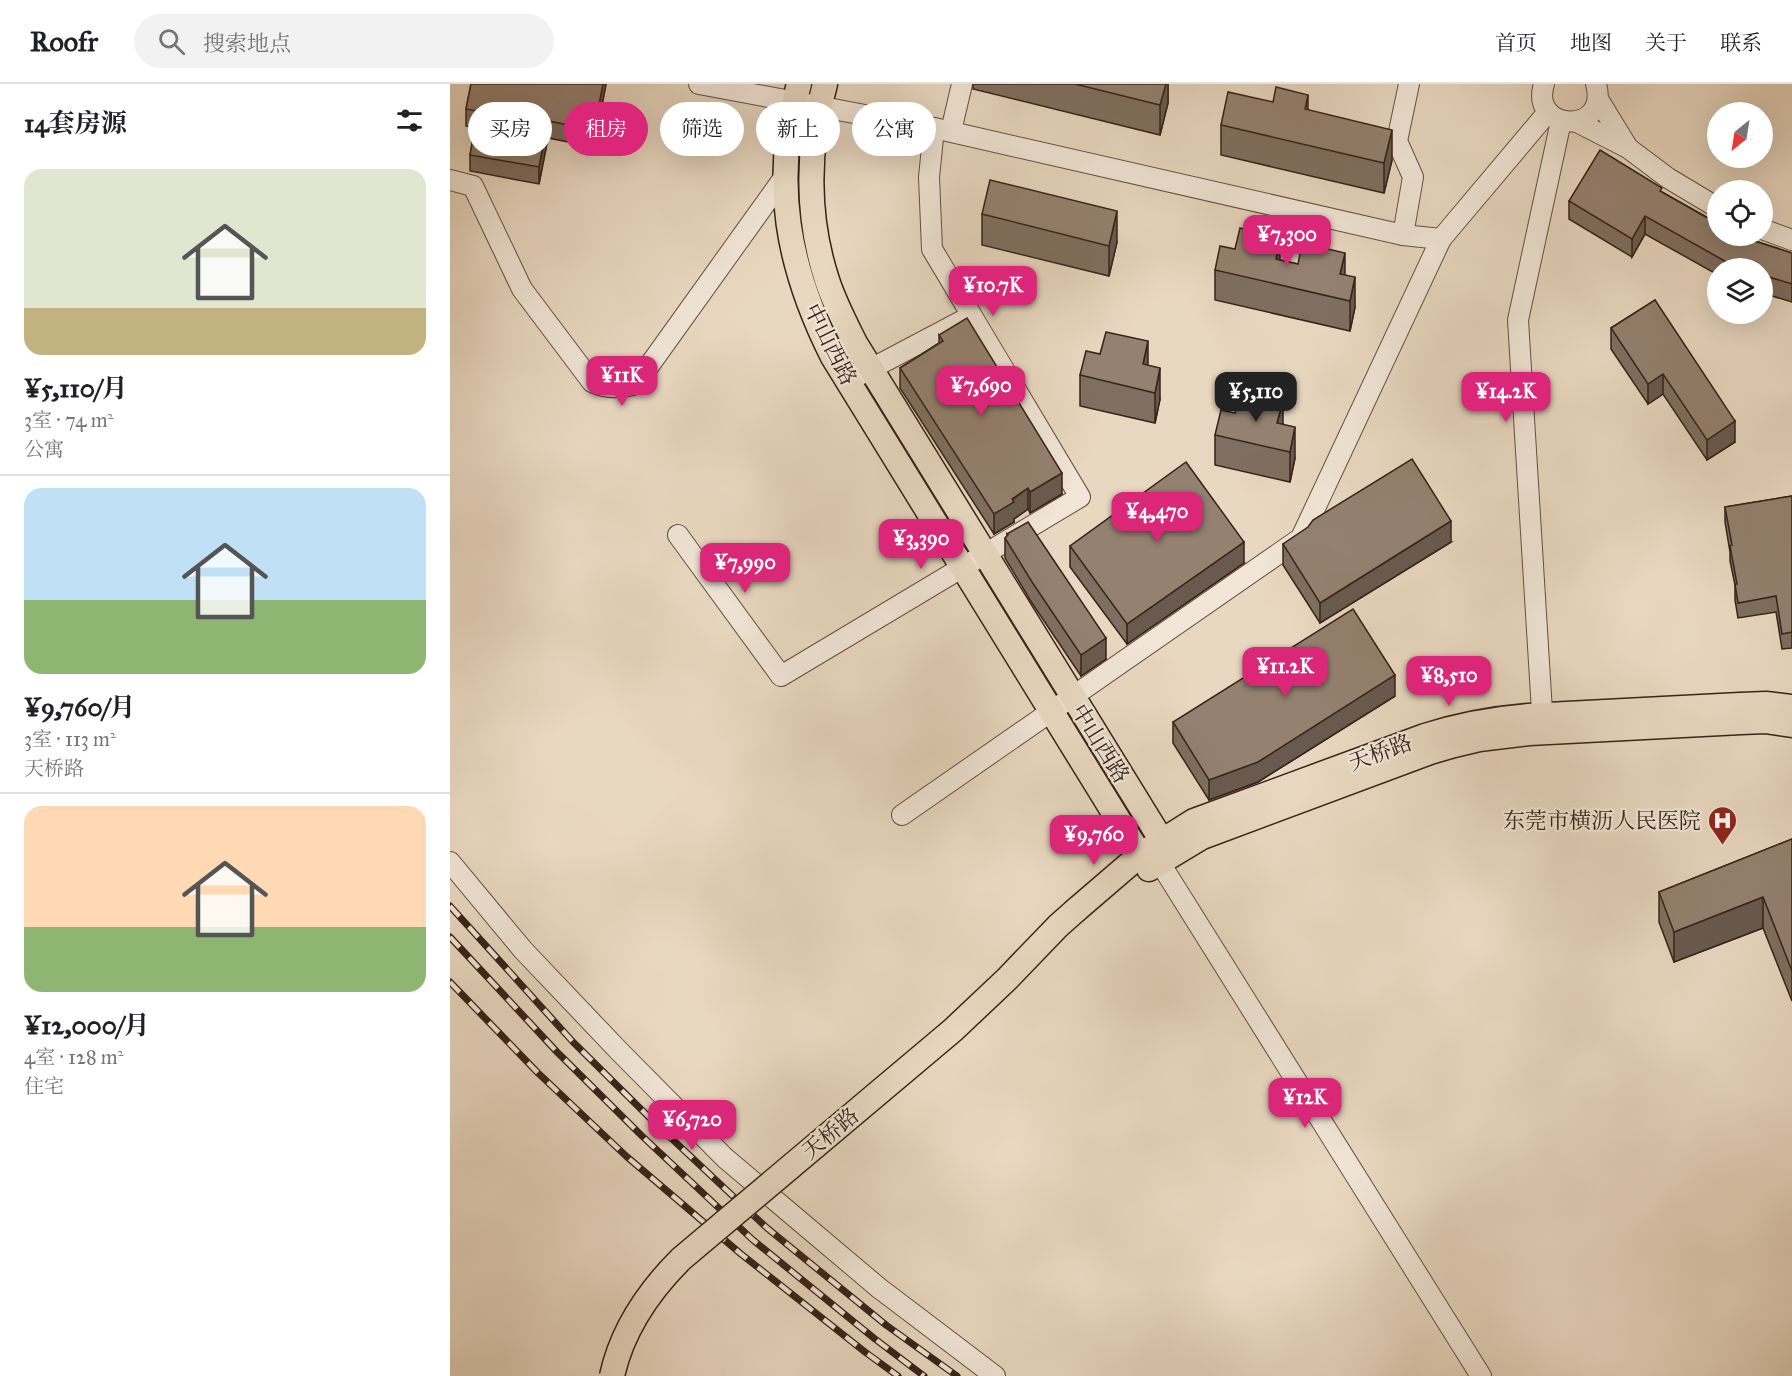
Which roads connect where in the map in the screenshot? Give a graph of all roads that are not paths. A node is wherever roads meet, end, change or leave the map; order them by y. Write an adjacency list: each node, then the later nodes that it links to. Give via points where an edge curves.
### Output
1 (699, 84): 7 (street)
2 (825, 84): 9 (main road, 中山西路)
3 (962, 84): 12 (street)
4 (1409, 84): 19 (street, via 1397,141 1413,177)
5 (1544, 84): 11 (street, via 1542,97)
6 (1597, 92): 11 (street, via 1590,114); 13 (street)
7 (796, 93): 8 (street); 15 (main road, 中山西路)
8 (811, 102)
9 (820, 102)
10 (840, 111): 12 (street)
11 (1562, 118): 13 (street); 20 (street); 31 (street, via 1518,320)
12 (943, 129): 19 (street); 22 (street, via 929,177 932,249)
13 (1628, 148): 17 (street)
14 (812, 156): 23 (main road, 中山西路, via 813,212 827,280 855,344)
15 (785, 176): 16 (street, via 636,384 617,388 592,382 522,289 473,186); 24 (main road, 中山西路, via 787,214 802,288)
16 (450, 180)
17 (1707, 201)
18 (1773, 233): 21 (street)
19 (1403, 235): 20 (street)
20 (1441, 239): 28 (street, via 1301,538)
21 (1792, 240)
22 (971, 316): 23 (street); 26 (street, via 1080,497)
23 (871, 369): 24 (street); 26 (main road, 中山西路)
24 (848, 381): 27 (main road, 中山西路)
25 (678, 535): 27 (street, via 782,676)
26 (985, 554): 27 (street); 28 (main road, 中山西路)
27 (963, 567): 30 (main road, 中山西路)
28 (1072, 696): 30 (street); 34 (main road, 中山西路)
29 (1792, 707): 31 (main road, 天桥路, via 1740,705)
30 (1052, 711): 33 (street); 34 (main road, 中山西路)
31 (1543, 724): 32 (main road, 天桥路, via 1765,721); 34 (main road, 天桥路, via 1430,752)
32 (1792, 725)
33 (902, 815)
34 (1154, 853): 36 (main road, 天桥路, bridge, via 1076,910 953,1030 665,1275 628,1329); 38 (street)
35 (450, 862): 37 (street, via 523,950 725,1158 879,1288)
36 (612, 1376)
37 (995, 1376)
38 (1481, 1376)

